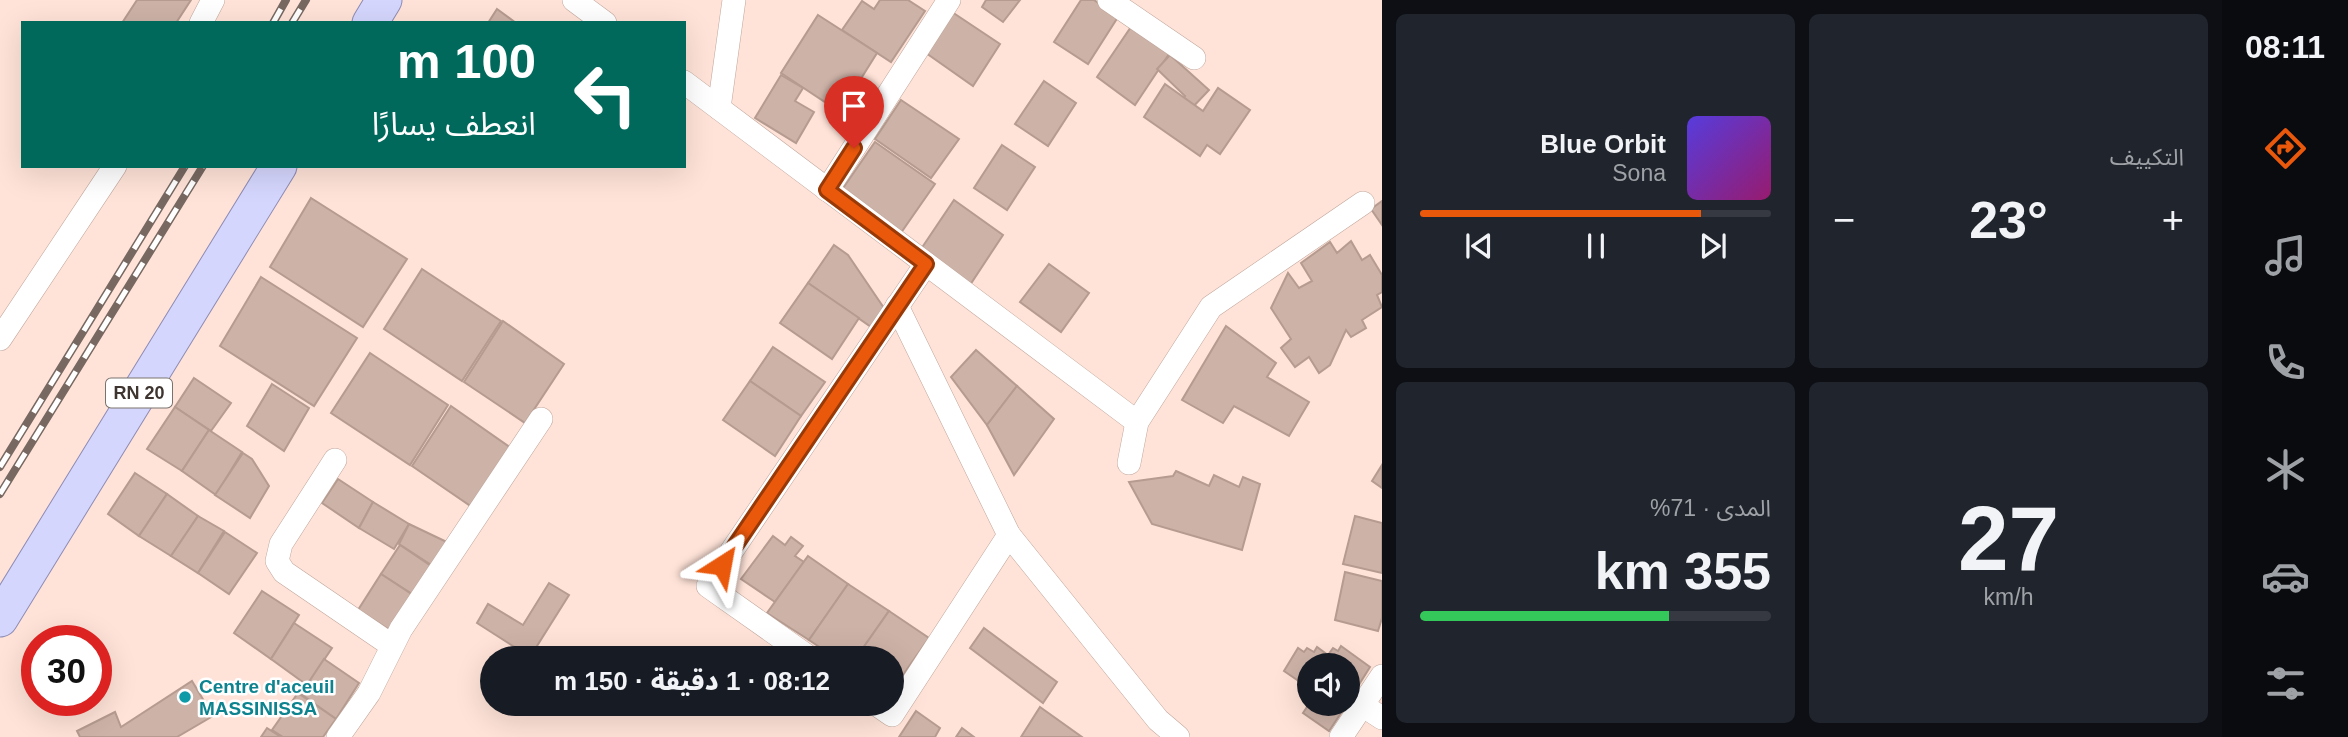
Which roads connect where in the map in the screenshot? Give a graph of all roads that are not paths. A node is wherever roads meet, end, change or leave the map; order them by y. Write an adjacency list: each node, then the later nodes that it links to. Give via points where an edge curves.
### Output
1 (214, 0): 7 (street)
2 (384, 0): 8 (main road)
3 (575, 0): 9 (street)
4 (734, 0): 12 (street)
5 (949, 0): 15 (street)
6 (1109, 0): 10 (street)
7 (202, 21)
8 (371, 21)
9 (602, 21)
10 (1194, 58)
11 (686, 83): 12 (street)
12 (719, 108): 15 (street)
13 (114, 168): 19 (street)
14 (278, 168): 25 (main road, RN 20)
15 (827, 190): 17 (street)
16 (1363, 203): 21 (street, via 1212,307)
17 (926, 264): 18 (street); 21 (street)
18 (897, 306): 24 (street); 27 (street, via 708,586)
19 (0, 339)
20 (541, 419): 26 (street)
21 (1137, 422): 23 (street)
22 (335, 460): 26 (street, via 281,544 277,561 284,572)
23 (1129, 463)
24 (1009, 535): 29 (street); 33 (street, via 1158,720)
25 (0, 619)
26 (391, 645): 32 (street, via 369,693)
27 (793, 646)
28 (1382, 676): 30 (street)
29 (904, 697)
30 (1362, 705): 31 (street); 34 (street)
31 (1382, 718)
32 (338, 737)
33 (1178, 737)
34 (1341, 737)

